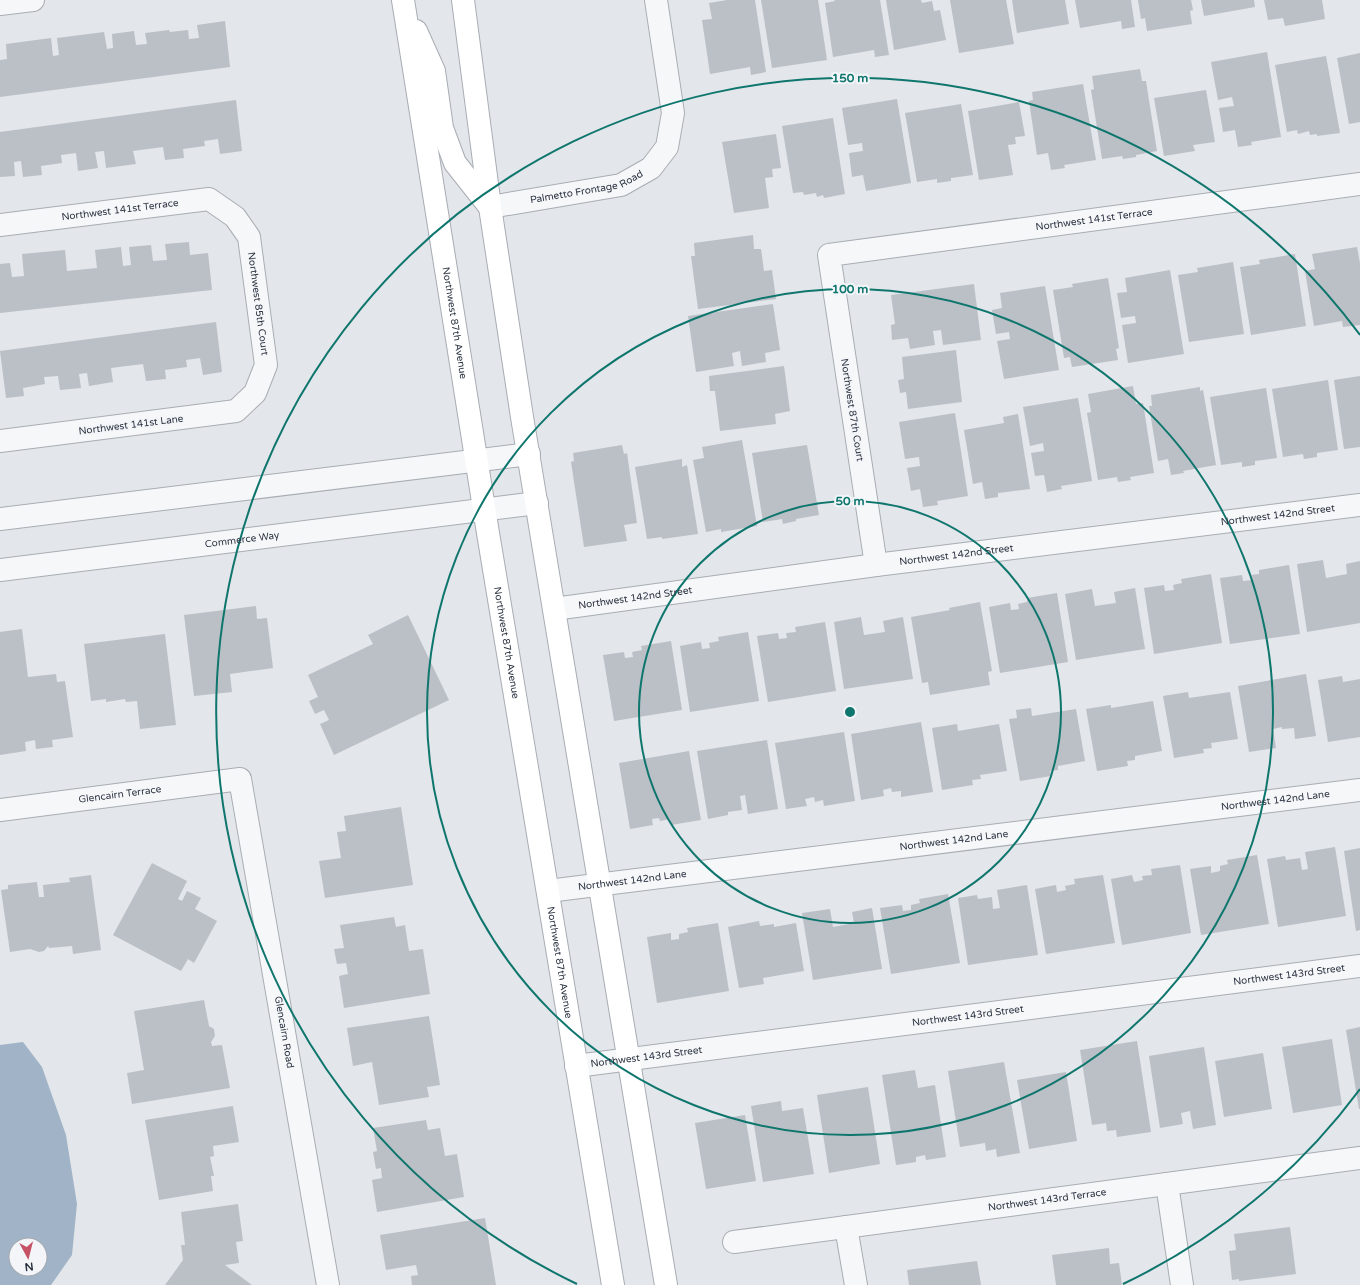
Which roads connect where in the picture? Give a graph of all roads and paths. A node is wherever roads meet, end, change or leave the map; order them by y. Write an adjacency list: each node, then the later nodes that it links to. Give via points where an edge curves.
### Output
1 (33, 0): 5 (street)
2 (403, 0): 7 (main road, via 434,71 442,128 455,164); 14 (main road, Northwest 87th Avenue)
3 (463, 0): 7 (main road)
4 (656, 0): 7 (street, Palmetto Frontage Road, via 673,113 667,147 651,168 621,185)
5 (0, 4)
6 (1360, 184): 10 (street, Northwest 141st Terrace)
7 (490, 207): 13 (main road)
8 (235, 218): 9 (street, Northwest 141st Terrace, via 209,199); 11 (street, Northwest 85th Court, via 249,238 266,365)
9 (0, 225)
10 (829, 254): 19 (street, Northwest 87th Court)
11 (255, 393): 12 (street, Northwest 141st Lane, via 236,411)
12 (0, 441)
13 (528, 454): 14 (street); 15 (main road)
14 (477, 460): 17 (main road, Northwest 87th Avenue); 18 (street)
15 (537, 503): 17 (street, Commerce Way); 21 (main road)
16 (1360, 505): 19 (street, Northwest 142nd Street)
17 (485, 510): 20 (street, Commerce Way); 26 (main road, Northwest 87th Avenue)
18 (0, 519)
19 (876, 565): 21 (street, Northwest 142nd Street)
20 (0, 570)
21 (554, 609): 25 (main road)
22 (240, 779): 24 (street, Glencairn Terrace); 34 (street, Glencairn Road)
23 (1360, 790): 25 (street, Northwest 142nd Lane)
24 (0, 810)
25 (599, 885): 26 (street, Northwest 142nd Lane); 28 (main road)
26 (548, 891): 29 (main road, Northwest 87th Avenue)
27 (1360, 966): 28 (street, Northwest 143rd Street)
28 (629, 1060): 29 (street, Northwest 143rd Street); 36 (main road)
29 (576, 1066): 35 (main road, Northwest 87th Avenue)
30 (1360, 1158): 31 (street, Northwest 143rd Terrace)
31 (1167, 1184): 32 (street, Northwest 143rd Terrace); 38 (street)
32 (846, 1227): 33 (street, Northwest 143rd Terrace); 37 (street)
33 (734, 1242)
34 (328, 1285)
35 (613, 1285)
36 (666, 1285)
37 (856, 1285)
38 (1182, 1285)

